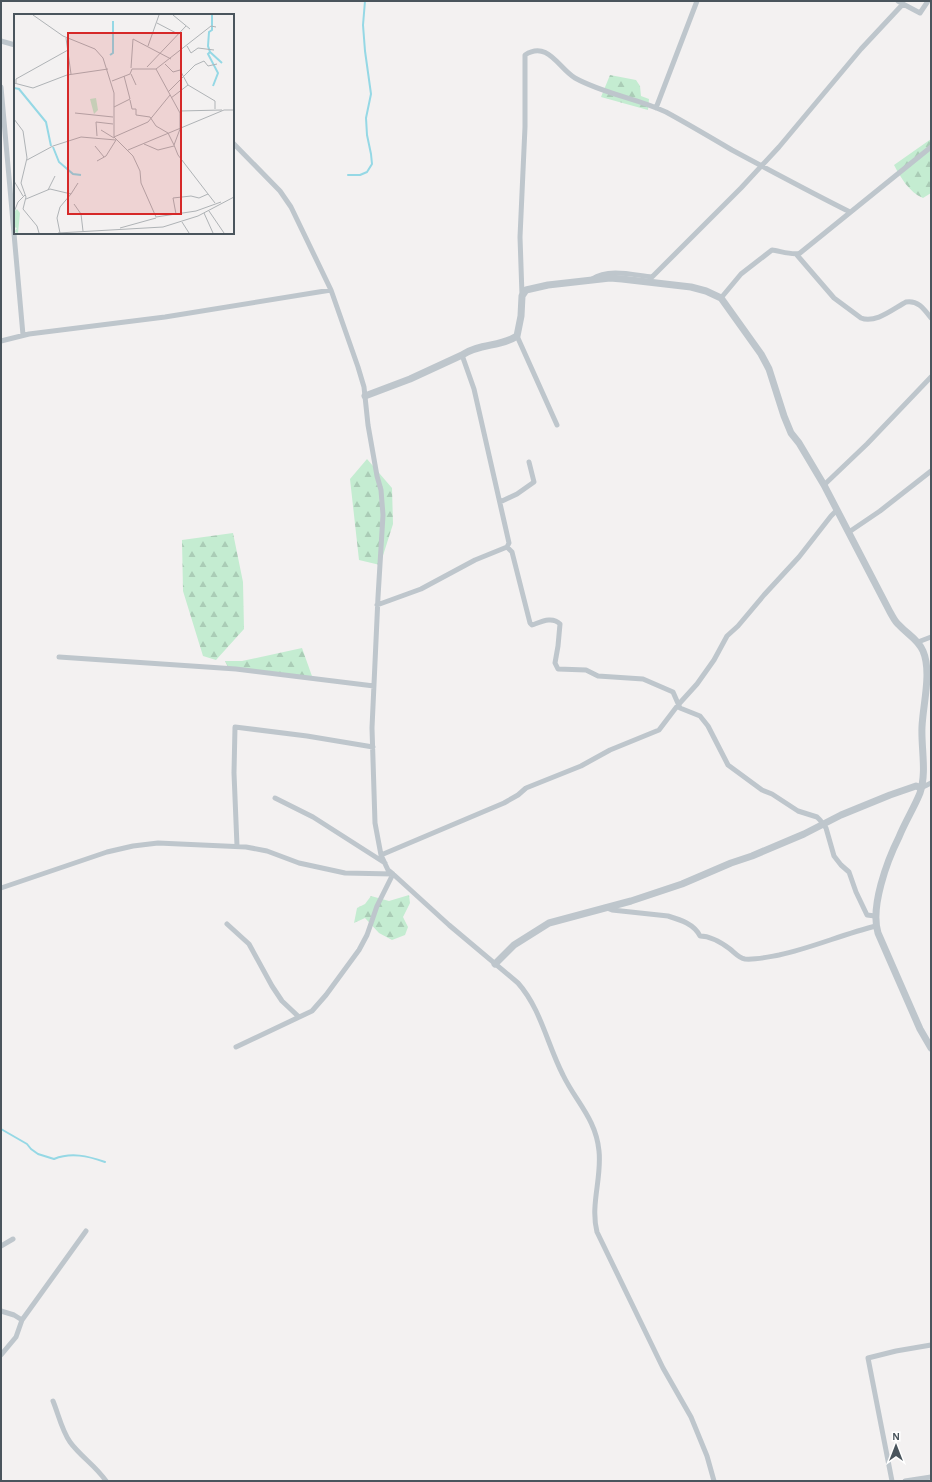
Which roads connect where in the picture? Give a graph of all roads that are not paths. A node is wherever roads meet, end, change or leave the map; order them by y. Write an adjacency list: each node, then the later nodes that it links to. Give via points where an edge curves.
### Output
1 (696, 1): 8 (street)
2 (898, 1): 4 (street)
3 (928, 1): 4 (street, via 920,13)
4 (903, 4): 13 (street)
5 (1, 41): 6 (street)
6 (14, 45)
7 (1, 87): 9 (street)
8 (656, 108): 13 (street); 18 (street, via 573,77 543,52 532,51 525,55 520,236)
9 (5, 136): 10 (street); 21 (street)
10 (1, 142)
11 (234, 143): 17 (street, via 286,199)
12 (931, 147): 14 (street)
13 (761, 166): 14 (street); 16 (street, via 652,276 615,272 598,275)
14 (850, 212): 15 (street)
15 (796, 255): 19 (street, via 772,250 741,274); 20 (street, via 834,298 861,318 874,319 906,302 920,305)
16 (590, 280): 18 (street, via 526,290); 19 (street, via 622,278 691,287)
17 (331, 290): 21 (street, via 165,317); 26 (street, via 358,367)
18 (522, 296): 22 (street)
19 (721, 298): 30 (street, via 761,354 769,369 789,428)
20 (931, 318)
21 (23, 336): 23 (street)
22 (517, 336): 24 (street, via 504,342 469,350); 27 (street)
23 (1, 341)
24 (462, 355): 26 (street); 31 (street, via 474,389)
25 (931, 377): 30 (street)
26 (365, 396): 35 (street, via 383,502)
27 (557, 425)
28 (529, 462): 31 (street, via 534,482)
29 (931, 471): 33 (street)
30 (824, 485): 32 (street)
31 (500, 502): 34 (street, via 509,543)
32 (837, 510): 33 (street); 40 (street, via 799,557 727,636 706,672)
33 (849, 532): 37 (street, via 897,624)
34 (507, 547): 35 (street, via 475,560 421,589); 40 (street, via 512,552 530,623 532,625 550,620 560,624 555,663 558,668 586,670 598,676 643,679 673,692)
35 (377, 605): 39 (street)
36 (931, 637): 37 (street)
37 (918, 642): 43 (street, via 924,653 926,666)
38 (59, 657): 39 (street, via 236,669)
39 (374, 686): 41 (street)
40 (678, 705): 45 (street, via 700,716 728,765 762,790 798,811 817,817); 47 (street, via 659,730 526,788 504,803)
41 (373, 747): 46 (street, via 235,727); 47 (street, via 375,823)
42 (931, 783): 43 (street)
43 (921, 788): 45 (street, via 916,786 893,794); 52 (street, via 888,864)
44 (275, 798): 48 (street, via 313,817)
45 (822, 824): 51 (street, via 804,834 682,884); 52 (street, via 826,828 834,856 849,872 867,915)
46 (237, 846): 49 (street, via 267,851 299,863 345,873); 50 (street, via 158,843 133,846 107,852)
47 (381, 855): 48 (street)
48 (385, 863): 49 (street)
49 (393, 874): 55 (street); 56 (street, via 359,950 312,1011)
50 (1, 888)
51 (606, 908): 54 (street, via 674,918 692,926 700,936 713,939 744,959 794,952); 55 (street, via 549,924 514,945)
52 (875, 916): 54 (street)
53 (227, 924): 56 (street, via 250,944 282,1001)
54 (876, 926): 58 (street, via 909,1005)
55 (495, 964): 69 (street, via 518,983 530,998 563,1076 594,1126 599,1152 595,1204 597,1232 663,1368 691,1417 708,1456)
56 (300, 1017): 57 (street)
57 (236, 1048)
58 (931, 1048)
59 (86, 1231): 63 (street)
60 (13, 1239): 61 (street)
61 (1, 1246)
62 (1, 1311): 63 (street)
63 (22, 1320): 65 (street, via 16,1337)
64 (931, 1345): 70 (street, via 868,1358)
65 (1, 1354)
66 (53, 1401): 68 (street, via 70,1443)
67 (931, 1477): 71 (street)
68 (106, 1481)
69 (714, 1481)
70 (892, 1481)
71 (905, 1481)

